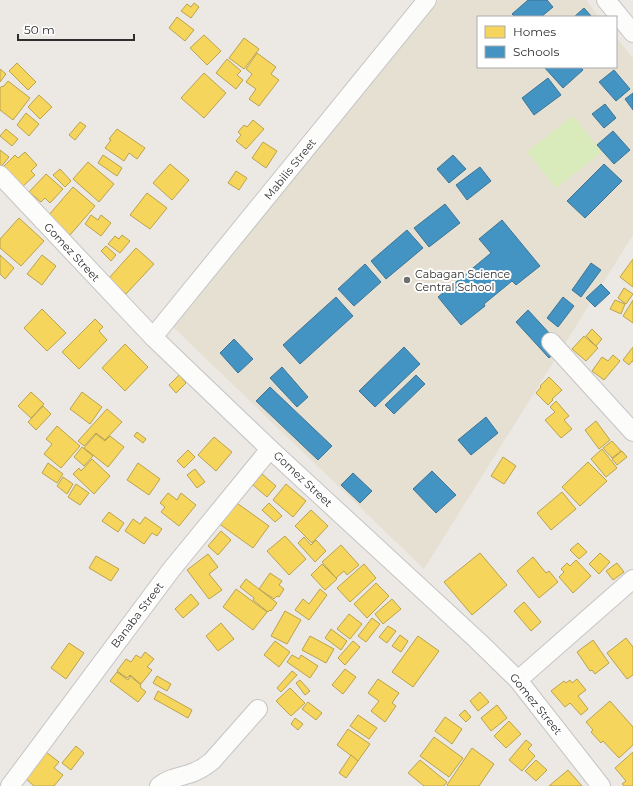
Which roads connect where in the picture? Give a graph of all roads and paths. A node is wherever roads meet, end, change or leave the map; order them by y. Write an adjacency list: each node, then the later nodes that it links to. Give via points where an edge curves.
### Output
1 (427, 0): 5 (street, Mabilis Street)
2 (606, 0): 3 (street)
3 (633, 32)
4 (0, 175): 5 (street, Gomez Street)
5 (153, 337): 8 (street, Gomez Street)
6 (551, 342): 7 (street)
7 (633, 432)
8 (270, 449): 10 (street, Gomez Street); 12 (street, Banaba Street, via 171,570)
9 (633, 579): 10 (street)
10 (518, 680): 14 (street, Gomez Street)
11 (258, 709): 13 (street, via 203,768 172,778)
12 (10, 786)
13 (159, 786)
14 (602, 786)

